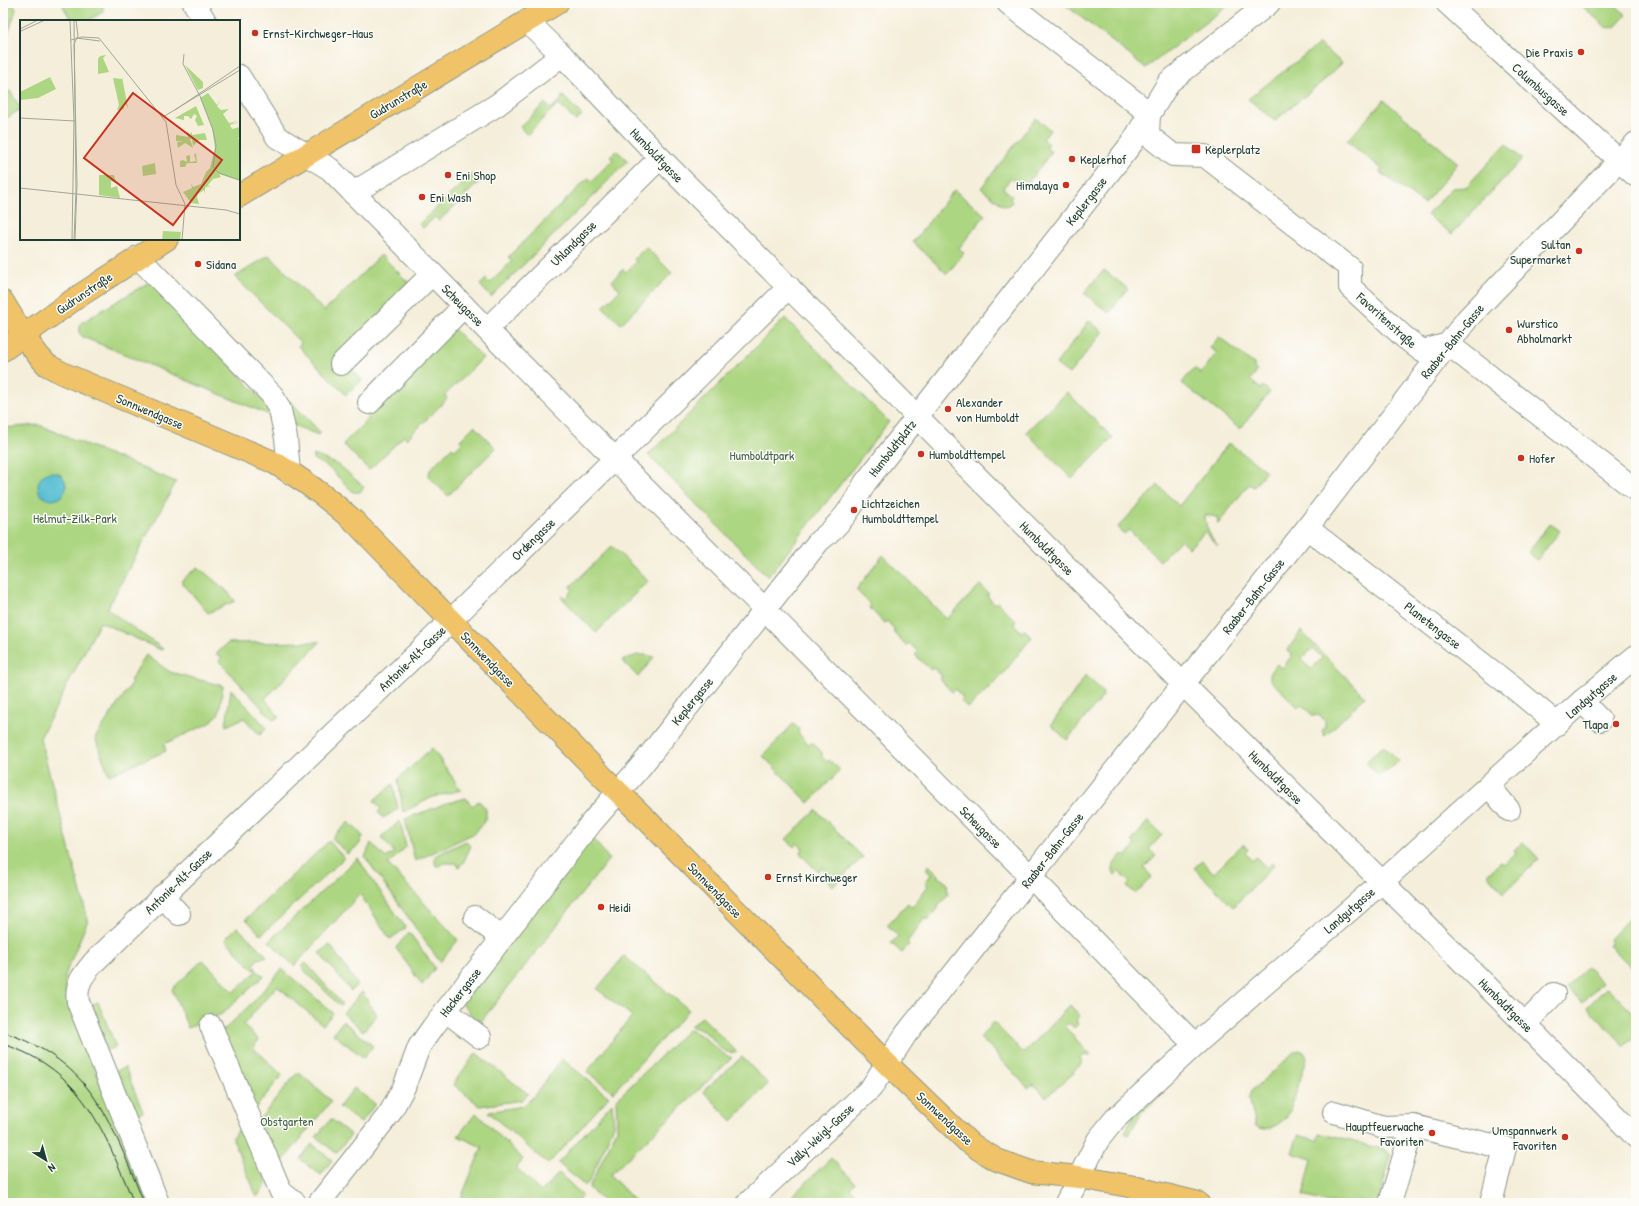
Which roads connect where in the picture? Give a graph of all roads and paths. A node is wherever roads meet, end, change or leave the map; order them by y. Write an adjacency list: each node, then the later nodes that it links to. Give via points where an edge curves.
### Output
1 (194, 3): 6 (street)
2 (557, 3): 7 (main road, Gudrunstraße)
3 (1008, 3): 10 (street)
4 (1269, 3): 10 (street, Keplergasse, via 1169,82)
5 (1447, 3): 14 (street, Columbusgasse)
6 (204, 20)
7 (527, 21): 8 (street, Humboldtgasse); 12 (main road, Gudrunstraße)
8 (562, 55): 13 (street, Humboldtgasse); 16 (street, via 497,106)
9 (240, 78): 12 (street, Scheugasse, via 277,137)
10 (1149, 113): 26 (street, Favoritenstraße, via 1148,136 1173,155 1204,156 1350,268 1350,287 1422,351); 30 (street, Keplergasse, via 1132,143)
11 (1636, 143): 14 (street, Raaber-Bahn-Gasse)
12 (306, 155): 16 (street, Scheugasse, via 330,169); 17 (main road, Gudrunstraße)
13 (660, 158): 21 (street, Humboldtgasse); 24 (street, Uhlandgasse)
14 (1620, 161): 15 (street, Columbusgasse); 26 (street, Raaber-Bahn-Gasse, via 1468,318)
15 (1636, 176)
16 (353, 193): 20 (street, Scheugasse)
17 (240, 195)
18 (165, 240): 19 (main road, Gudrunstraße)
19 (138, 257): 25 (main road, Gudrunstraße); 32 (street, via 272,395 280,410)
20 (432, 274): 23 (street, Scheugasse); 28 (street)
21 (789, 287): 30 (street, Humboldtplatz); 31 (street)
22 (3, 302): 25 (main road, Sonnwendgasse)
23 (464, 306): 24 (street, Scheugasse); 29 (street)
24 (487, 329): 31 (street, Scheugasse)
25 (23, 335): 27 (main road, Gudrunstraße); 32 (main road, Sonnwendgasse, via 47,365 64,374 256,455)
26 (1448, 344): 33 (street); 34 (street, Raaber-Bahn-Gasse)
27 (3, 350)
28 (341, 364)
29 (369, 403)
30 (917, 416): 35 (street, Humboldtplatz, via 865,483 845,516 819,541); 38 (street, Humboldtgasse)
31 (616, 459): 35 (street); 36 (street, Ordengasse)
32 (289, 472): 36 (main road, Sonnwendgasse, via 324,495 355,522)
33 (1636, 490)
34 (1307, 528): 38 (street, Raaber-Bahn-Gasse); 41 (street, Planetengasse)
35 (766, 610): 43 (street, Keplergasse); 45 (street, Scheugasse)
36 (451, 620): 43 (main road, Sonnwendgasse); 47 (street, Antonie-Alt-Gasse, via 388,683)
37 (1636, 656): 39 (street, Landgutgasse)
38 (1184, 685): 45 (street, Raaber-Bahn-Gasse); 46 (street, Humboldtgasse)
39 (1582, 701): 40 (street); 41 (street, Landgutgasse)
40 (1600, 720)
41 (1557, 724): 42 (street, Landgutgasse)
42 (1489, 786): 44 (street); 46 (street, Landgutgasse)
43 (619, 792): 50 (street, Hackergasse, via 592,822); 57 (main road, Sonnwendgasse)
44 (1510, 810)
45 (1031, 877): 56 (street, Scheugasse, via 1186,1037); 57 (street, Raaber-Bahn-Gasse, via 906,1034)
46 (1382, 882): 53 (street, Humboldtgasse); 56 (street, Landgutgasse)
47 (162, 896): 48 (street); 62 (street, Antonie-Alt-Gasse, via 84,973 76,993 83,1017)
48 (179, 914)
49 (475, 917): 50 (street)
50 (502, 938): 52 (street, Hackergasse)
51 (1554, 994): 53 (street)
52 (446, 1011): 55 (street); 64 (street, Hackergasse, via 419,1047 404,1088 390,1113)
53 (1525, 1024): 60 (street, Humboldtgasse)
54 (211, 1026): 63 (street, via 281,1192)
55 (480, 1037)
56 (1196, 1044): 61 (street, Landgutgasse, via 1106,1130)
57 (887, 1064): 61 (main road, Sonnwendgasse, via 955,1130 980,1150 997,1160 1031,1172); 65 (street, Vally-Weigl-Gasse, via 871,1088)
58 (1334, 1112): 59 (street, via 1384,1127)
59 (1413, 1126): 68 (street); 69 (street, via 1505,1148)
60 (1636, 1137)
61 (1078, 1177): 66 (street, Landgutgasse); 67 (main road, Sonnwendgasse, via 1129,1186)
62 (158, 1203)
63 (295, 1203)
64 (319, 1203)
65 (748, 1203)
66 (1066, 1203)
67 (1198, 1203)
68 (1390, 1203)
69 (1491, 1203)

